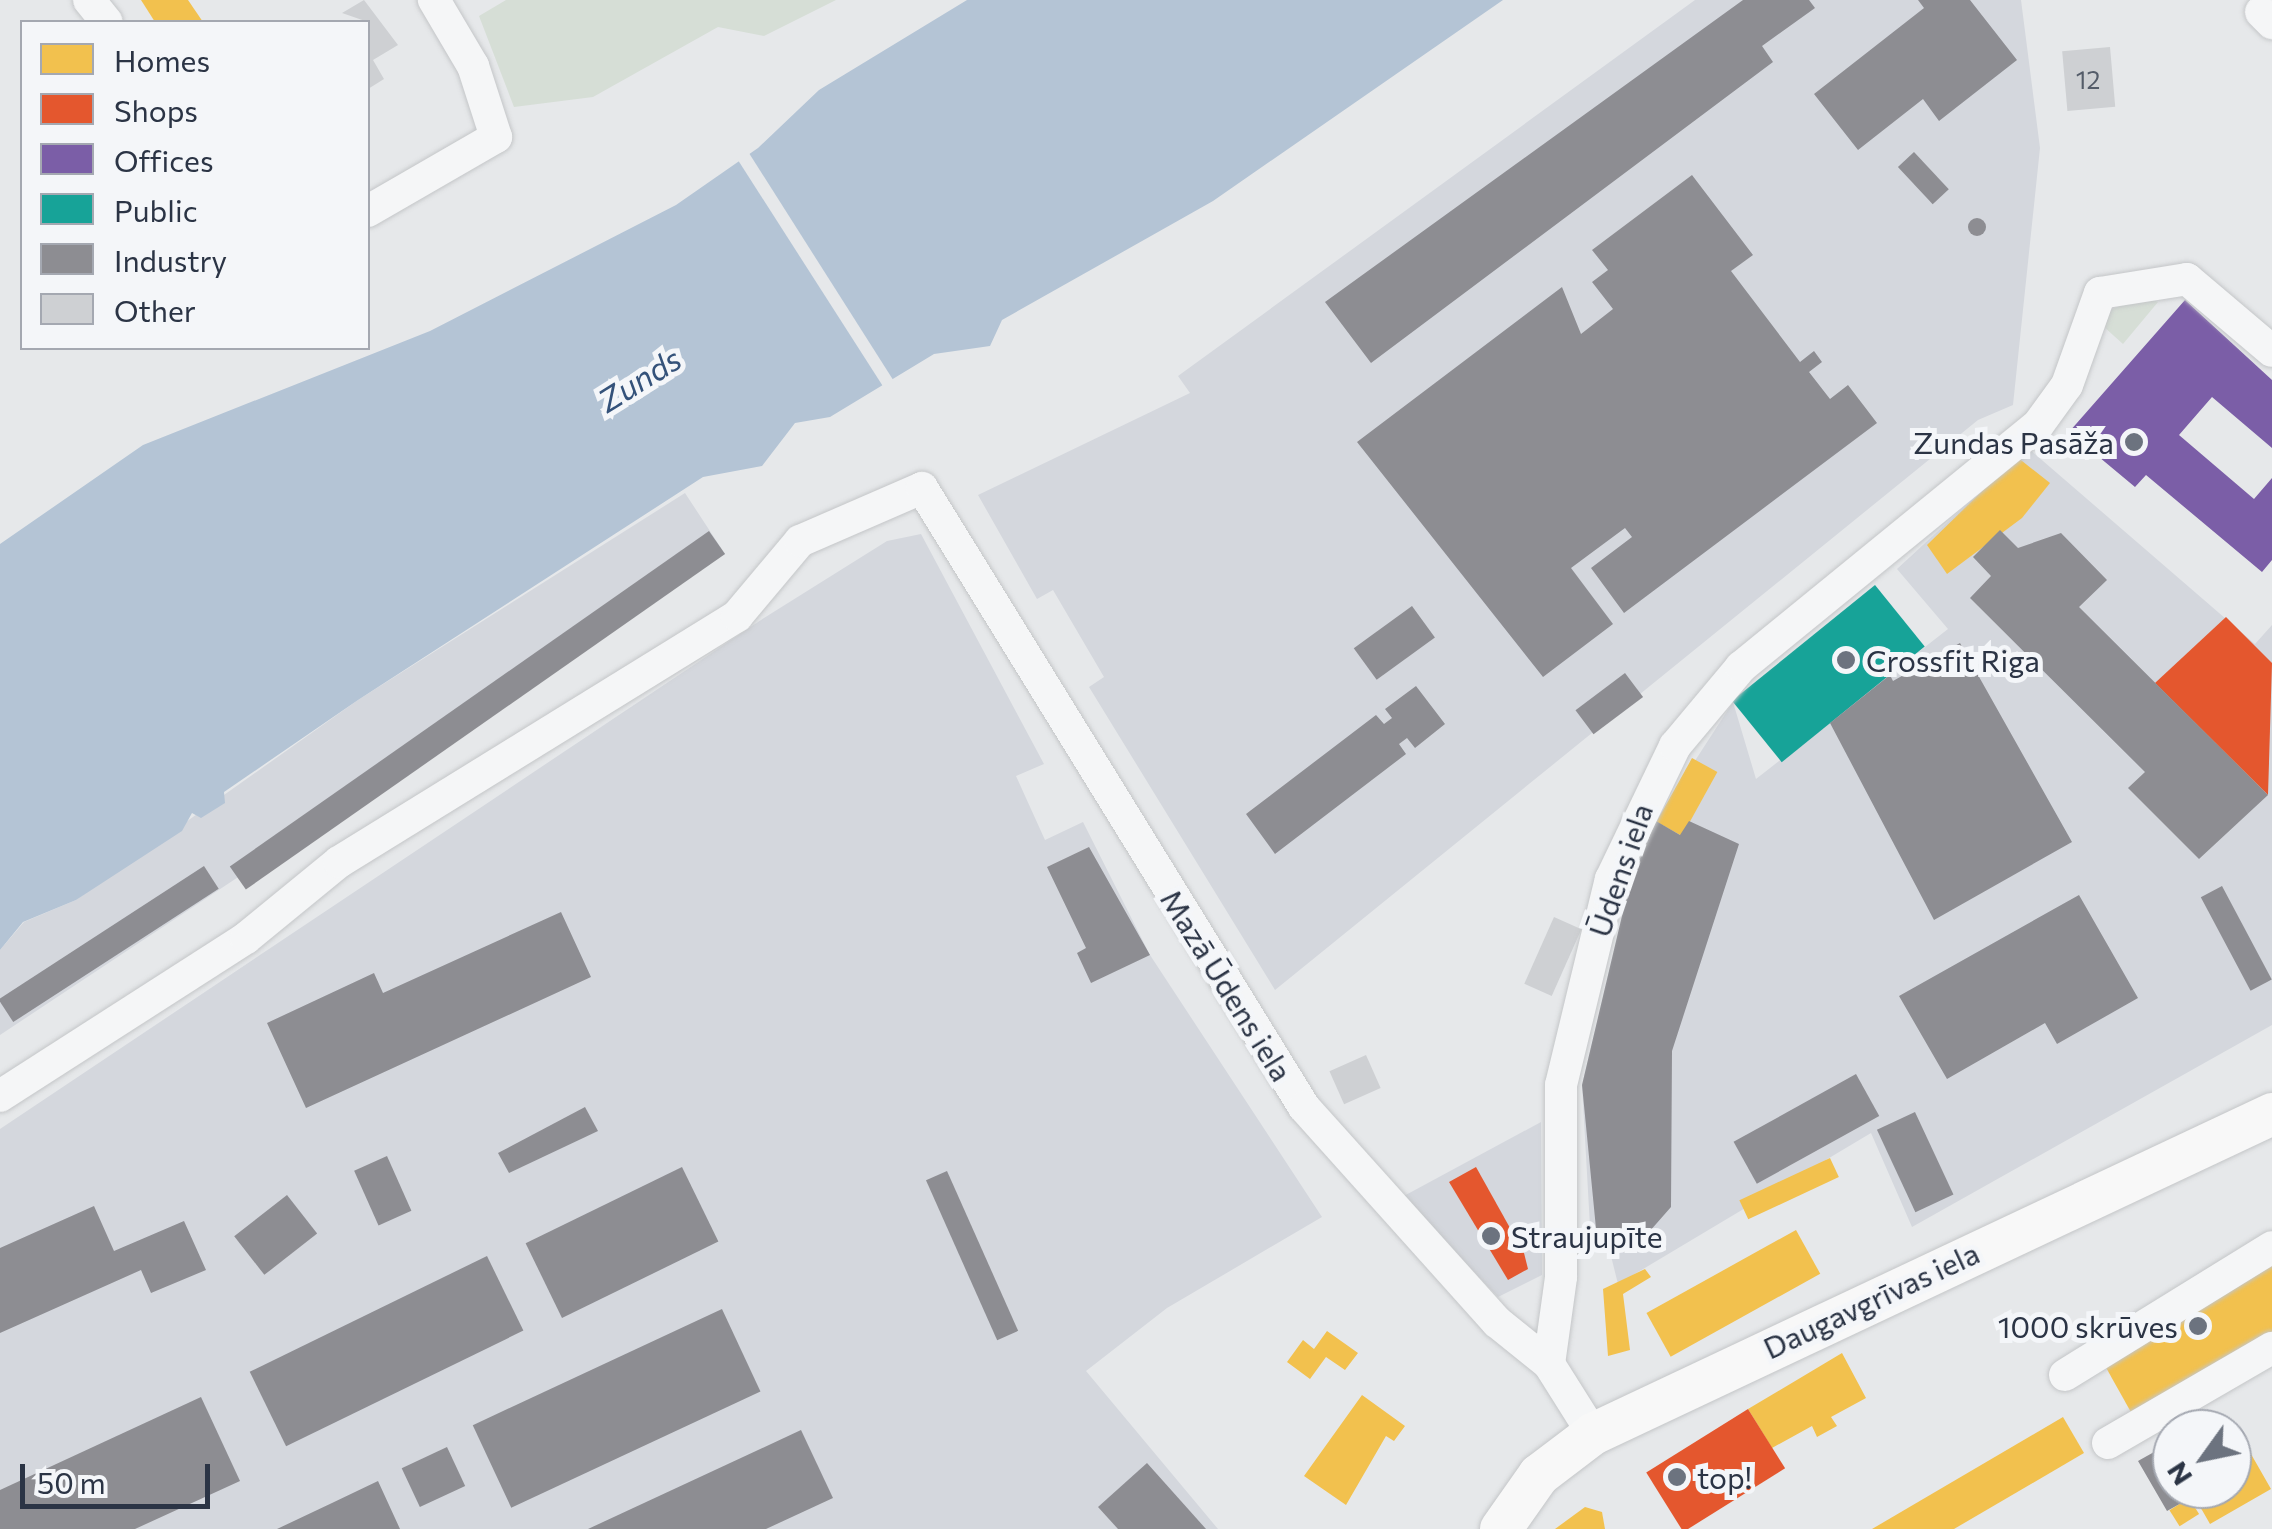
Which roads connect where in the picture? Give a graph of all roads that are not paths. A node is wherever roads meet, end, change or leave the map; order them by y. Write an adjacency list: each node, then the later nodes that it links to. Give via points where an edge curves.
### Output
1 (89, 0): 3 (street)
2 (434, 0): 4 (street, via 473,66 496,137)
3 (106, 20)
4 (370, 210)
5 (2272, 350): 10 (street, Ūdens iela, via 2187,279 2109,287 2090,304 2068,385 2038,424 1740,667 1650,784 1611,879 1561,1084 1561,1277)
6 (0, 1096): 10 (street, Mazā Ūdens iela, via 246,938 339,862 737,616 800,541 922,488 1304,1107 1497,1322)
7 (2272, 1114): 12 (main road, Daugavgrīvas iela)
8 (2272, 1247): 11 (street)
9 (2272, 1348): 13 (street)
10 (1549, 1364): 12 (street, Mazā Ūdens iela)
11 (2066, 1375)
12 (1593, 1434): 14 (main road, Daugavgrīvas iela, via 1538,1475)
13 (2108, 1443)
14 (1500, 1529)

